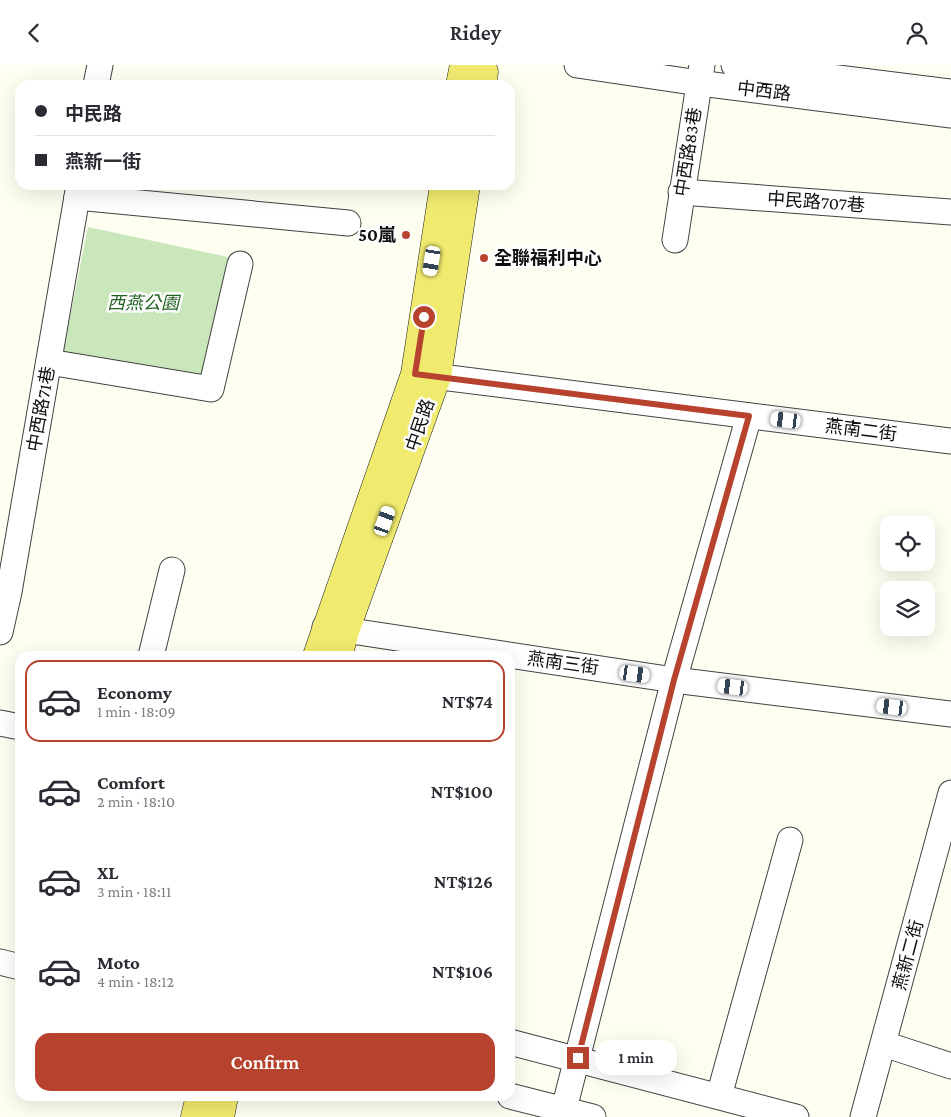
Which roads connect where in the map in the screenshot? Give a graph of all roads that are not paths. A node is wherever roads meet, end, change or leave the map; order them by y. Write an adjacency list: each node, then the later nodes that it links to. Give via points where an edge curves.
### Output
1 (100, 65): 7 (street)
2 (464, 65): 8 (main road)
3 (481, 65): 9 (main road)
4 (577, 65): 6 (street, 中西路)
5 (734, 65): 10 (street, 中西路)
6 (700, 74): 10 (street, 中西路); 16 (street, 中西路83巷)
7 (97, 80)
8 (461, 80)
9 (483, 80)
10 (886, 85): 11 (street, 中西路); 12 (street, 中西路)
11 (951, 92)
12 (951, 115)
13 (444, 190): 22 (main road, 中民路)
14 (465, 190): 22 (main road, 中民路)
15 (78, 191): 18 (street); 21 (street, 中西路71巷)
16 (681, 192): 17 (street, 中民路707巷); 19 (street, 中西路83巷)
17 (951, 212)
18 (348, 223)
19 (676, 240)
20 (240, 264): 21 (street, via 211,389)
21 (49, 362): 26 (street, 中西路71巷)
22 (426, 375): 23 (street, 燕南二街); 28 (main road, 中民路)
23 (749, 416): 24 (street, 燕南二街); 33 (street)
24 (951, 441)
25 (172, 570): 29 (street)
26 (5, 591): 27 (street, 中西路71巷)
27 (0, 632)
28 (336, 638): 30 (main road, 中民路); 31 (street, 燕南三街)
29 (153, 651)
30 (322, 651)
31 (441, 651)
32 (515, 660): 33 (street, 燕南三街)
33 (674, 680): 34 (street, 燕南三街); 43 (street)
34 (951, 714)
35 (0, 723): 36 (street)
36 (15, 726)
37 (951, 793): 42 (street, 燕新二街)
38 (790, 840): 45 (street)
39 (0, 962): 40 (street)
40 (15, 966)
41 (515, 1043): 43 (street)
42 (884, 1044): 44 (street); 54 (street, 燕新二街)
43 (578, 1058): 45 (street); 49 (street)
44 (951, 1066)
45 (719, 1096): 53 (street)
46 (515, 1097): 49 (street)
47 (199, 1101): 50 (main road)
48 (223, 1101): 51 (main road)
49 (564, 1109): 52 (street)
50 (195, 1117)
51 (220, 1117)
52 (593, 1117)
53 (796, 1117)
54 (864, 1117)

